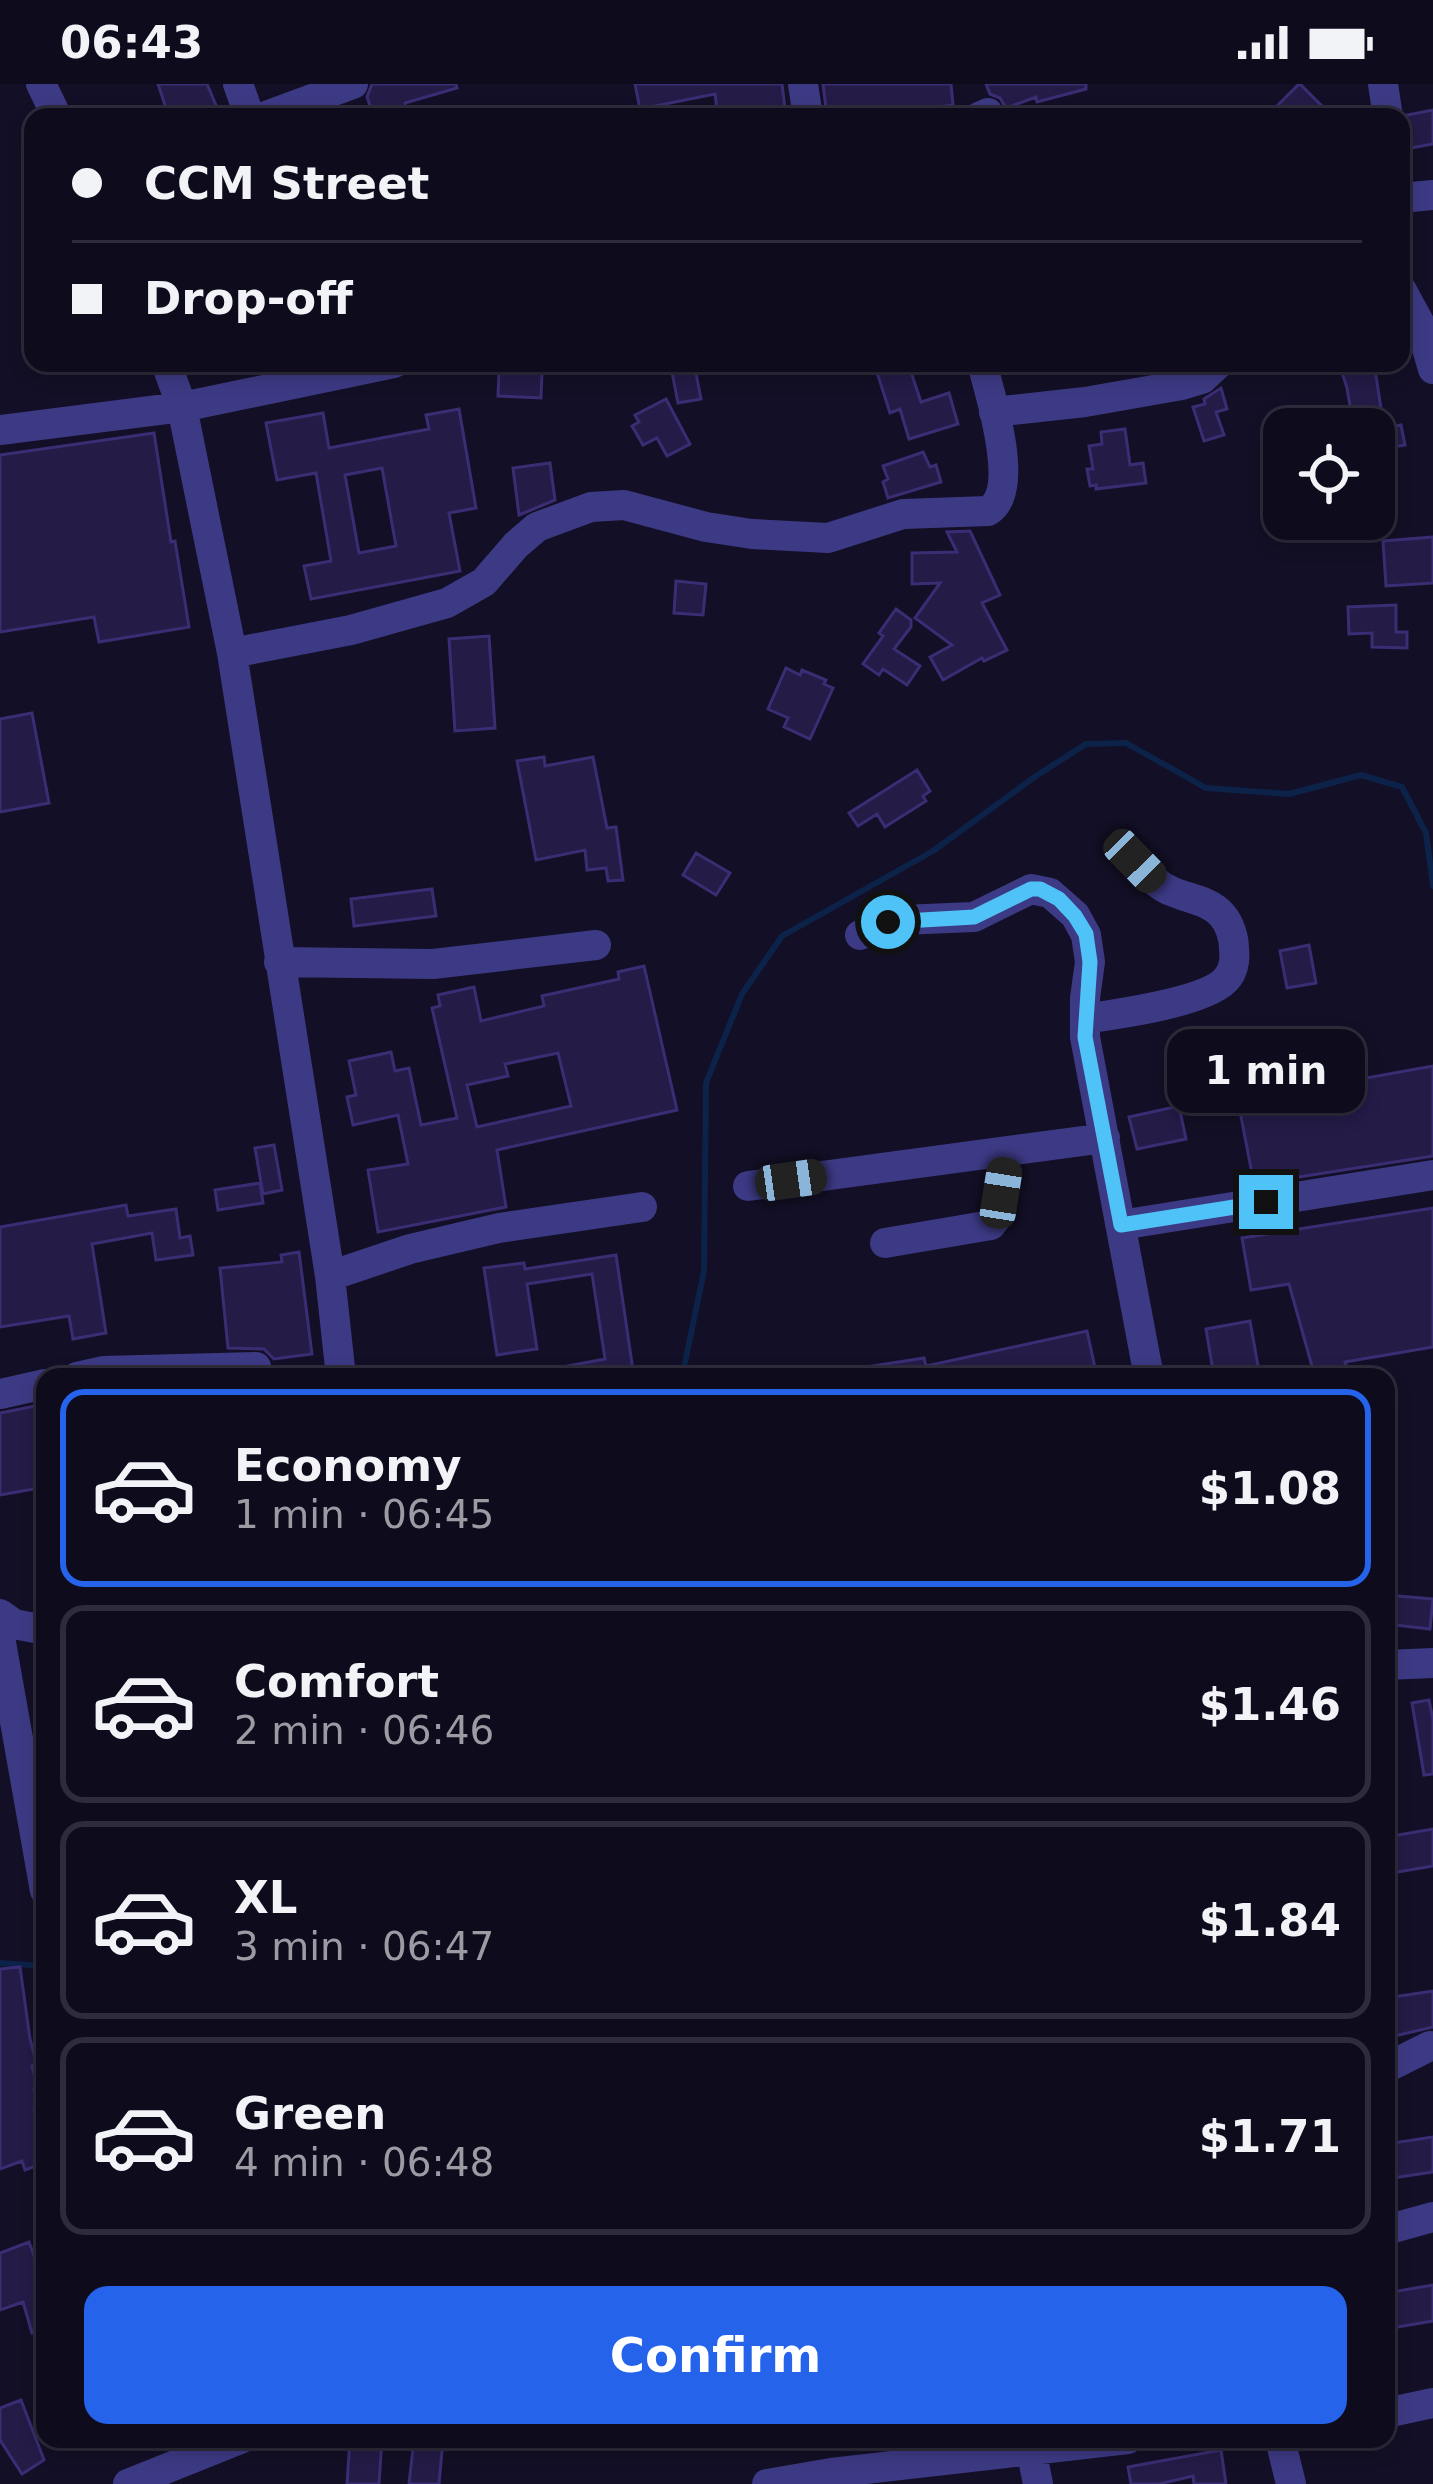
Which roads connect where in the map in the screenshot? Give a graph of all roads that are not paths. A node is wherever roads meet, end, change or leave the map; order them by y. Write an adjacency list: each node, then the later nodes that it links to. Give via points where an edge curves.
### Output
1 (353, 84): 2 (street)
2 (285, 108)
3 (1410, 306): 4 (street)
4 (1433, 369)
5 (169, 372): 9 (street)
6 (351, 372): 9 (street)
7 (984, 372): 10 (street)
8 (1209, 372): 10 (street, via 1182,385)
9 (182, 407): 11 (street); 12 (street)
10 (994, 412): 12 (street, via 1004,478 1001,500 988,511 903,514 828,538 706,527 624,505 591,507 537,527 495,572 448,603)
11 (0, 430)
12 (232, 653): 16 (street)
13 (1135, 861): 17 (street, via 1157,884 1222,915 1234,960 1215,989)
14 (860, 935): 17 (street, via 888,922 974,917 1031,889 1050,893 1086,934)
15 (596, 945): 16 (street, via 433,964)
16 (279, 962): 25 (street)
17 (1085, 1019): 18 (street)
18 (1105, 1138): 19 (street); 23 (street)
19 (1005, 1152): 21 (street); 24 (street, via 991,1226)
20 (1433, 1175): 23 (street)
21 (748, 1186)
22 (642, 1207): 25 (street, via 499,1228)
23 (1121, 1225): 29 (street)
24 (885, 1243)
25 (330, 1276): 28 (street)
26 (256, 1367): 27 (street)
27 (218, 1368)
28 (340, 1368)
29 (1147, 1368)
30 (36, 1386): 31 (street)
31 (0, 1394)
32 (0, 1614): 33 (street)
33 (36, 1628)
34 (0, 1637): 37 (street)
35 (1433, 1663): 36 (street)
36 (1395, 1665)
37 (36, 1840)
38 (1430, 2046): 39 (street)
39 (1395, 2064)
40 (1433, 2217): 41 (street)
41 (1395, 2228)
42 (1433, 2403): 43 (street)
43 (1395, 2411)
44 (1395, 2413): 45 (street)
45 (1433, 2422)
46 (218, 2448): 50 (street)
47 (1049, 2448): 49 (street)
48 (1282, 2448): 53 (street)
49 (1031, 2450): 51 (street); 52 (street)
50 (128, 2484)
51 (767, 2484)
52 (1038, 2484)
53 (1291, 2484)

